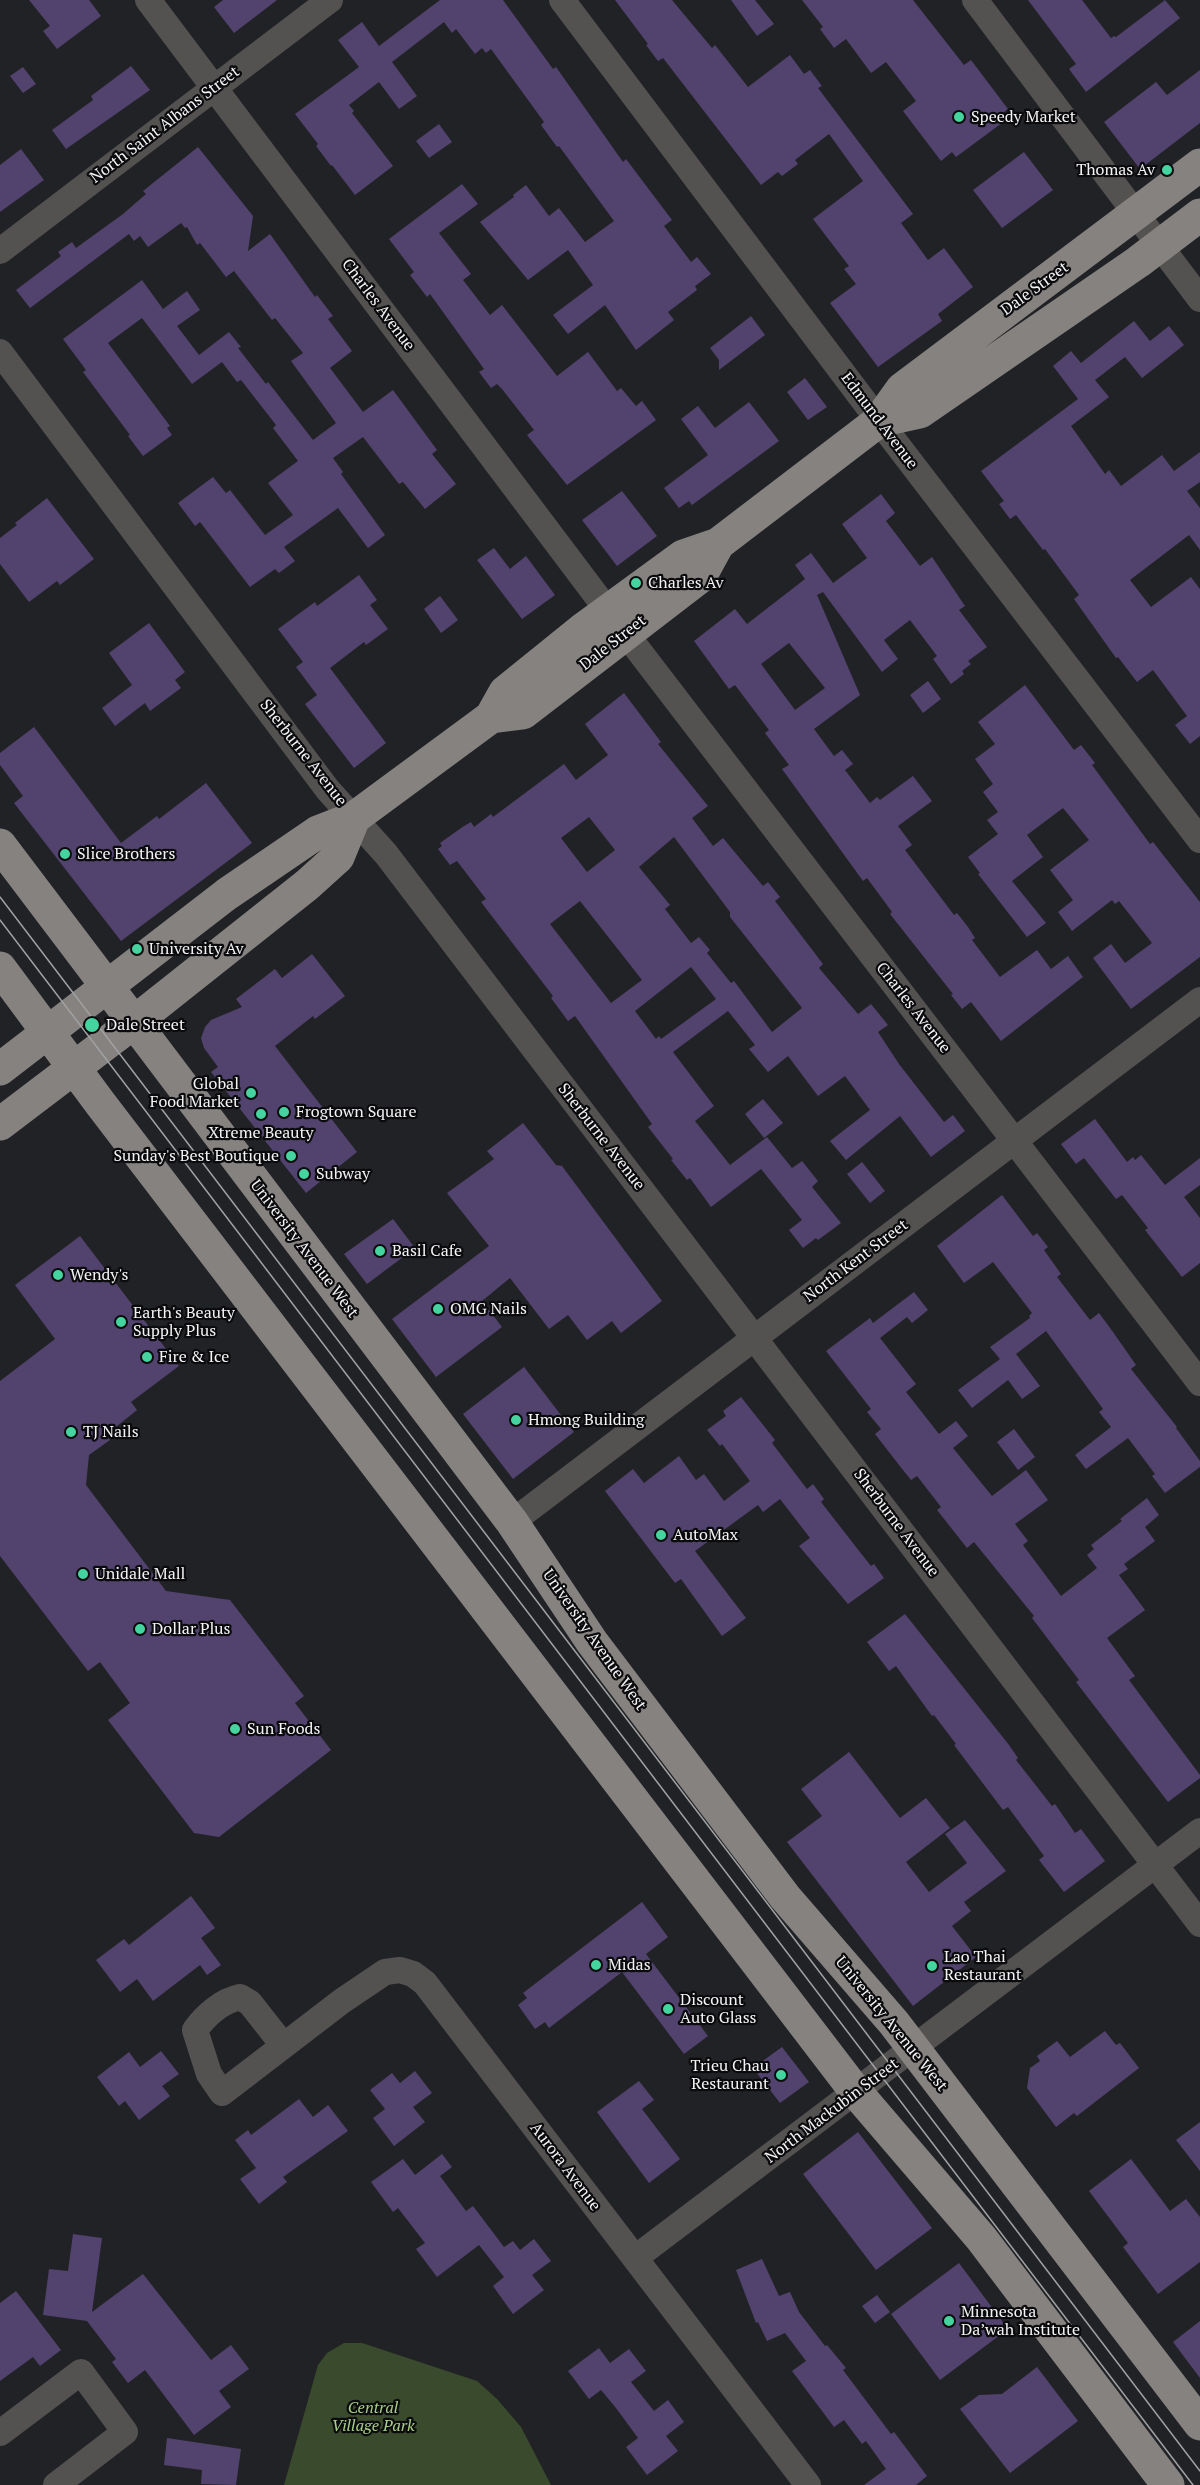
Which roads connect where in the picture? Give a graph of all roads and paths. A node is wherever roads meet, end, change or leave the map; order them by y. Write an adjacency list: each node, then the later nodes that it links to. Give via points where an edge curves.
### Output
1 (148, 0): 5 (street, Charles Avenue)
2 (330, 0): 5 (street, North Saint Albans Street)
3 (561, 0): 13 (street, Edmund Avenue)
4 (975, 0): 7 (street)
5 (214, 88): 10 (street, North Saint Albans Street); 14 (street, Charles Avenue)
6 (1200, 165): 7 (main road, Dale Street)
7 (1136, 214): 9 (street); 13 (main road, Dale Street, via 902,389)
8 (1200, 215): 9 (main road, Dale Street)
9 (1160, 246): 11 (street); 13 (main road, Dale Street, via 920,412)
10 (0, 251)
11 (1200, 299)
12 (0, 352): 15 (street, Sherburne Avenue, via 328,790)
13 (879, 421): 14 (main road, Dale Street, via 718,544 683,556); 16 (street, Edmund Avenue)
14 (617, 622): 15 (main road, Dale Street, via 523,713 491,717); 26 (street, Charles Avenue)
15 (354, 818): 19 (main road, Dale Street, via 318,832 245,882); 21 (main road, via 338,857); 27 (street, Sherburne Avenue, via 386,854)
16 (1200, 840)
17 (0, 845): 19 (main road, University Avenue West)
18 (0, 968): 22 (main road)
19 (108, 988): 21 (main road, University Avenue West); 22 (main road, Dale Street)
20 (1200, 1000): 26 (street, North Kent Street)
21 (133, 1023): 23 (main road); 29 (main road, University Avenue West)
22 (48, 1032): 23 (main road); 24 (main road, Dale Street)
23 (74, 1067): 25 (main road); 35 (main road)
24 (0, 1070)
25 (0, 1124)
26 (1016, 1140): 27 (street, North Kent Street); 28 (street, Charles Avenue)
27 (755, 1338): 29 (street, North Kent Street); 31 (street, Sherburne Avenue)
28 (1200, 1383)
29 (512, 1522): 34 (main road, University Avenue West, via 592,1642 785,1897)
30 (1200, 1831): 31 (street, North Mackubin Street)
31 (1156, 1866): 32 (street, Sherburne Avenue); 34 (street, North Mackubin Street)
32 (1200, 1924)
33 (284, 2045): 36 (street, Aurora Avenue, via 385,1972 400,1970 412,1974 425,1983)
34 (914, 2049): 35 (street, North Mackubin Street); 37 (main road, University Avenue West)
35 (856, 2092): 36 (street, North Mackubin Street); 41 (main road, via 981,2238)
36 (635, 2258): 40 (street, Aurora Avenue)
37 (1200, 2424)
38 (0, 2433): 39 (street, via 81,2372 125,2432)
39 (56, 2485)
40 (808, 2485)
41 (1168, 2485)

